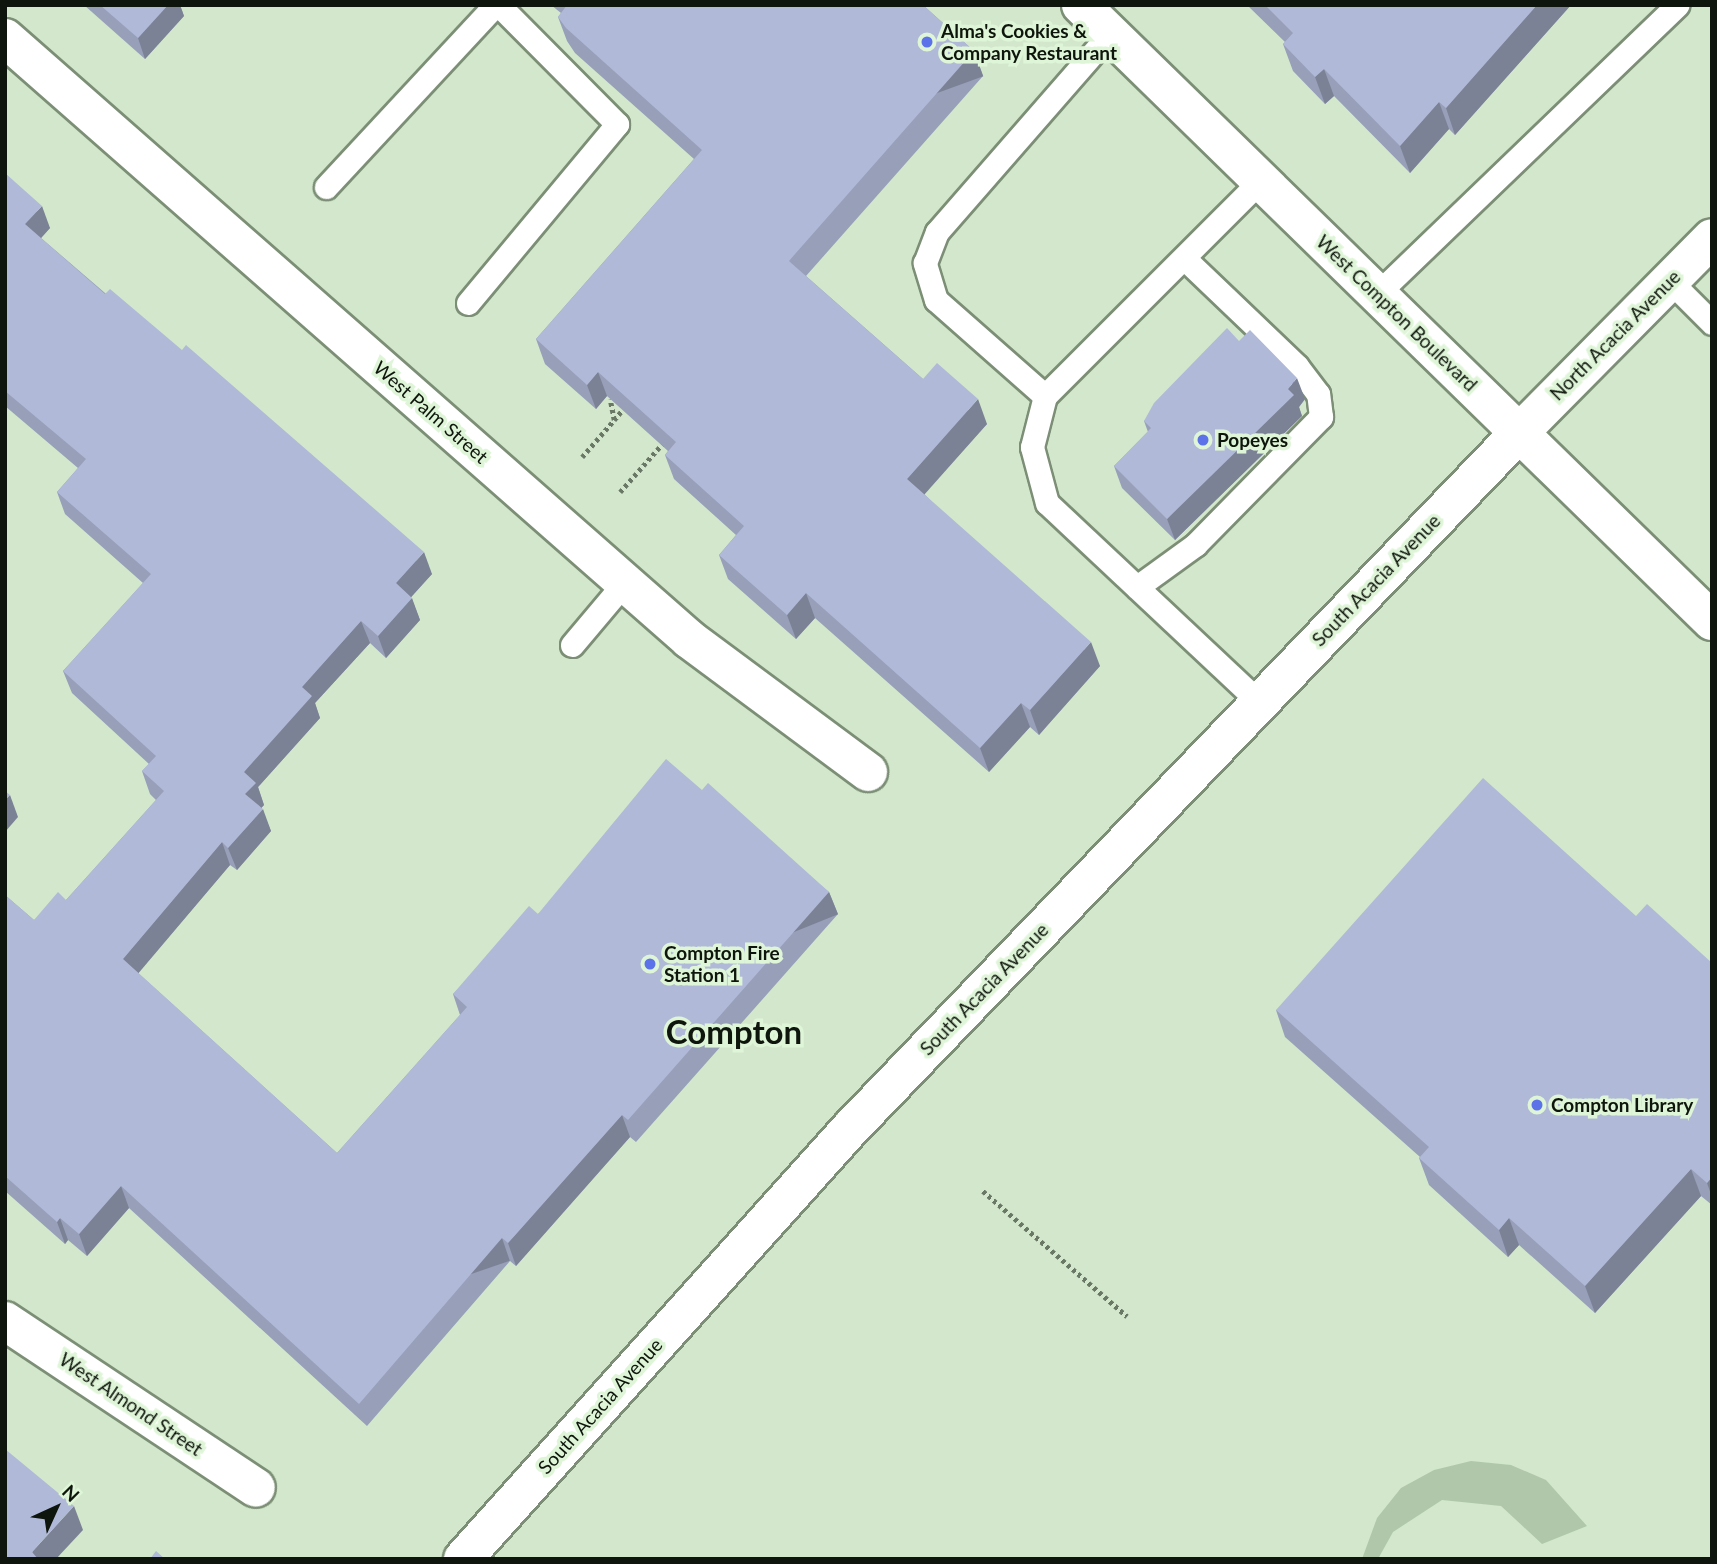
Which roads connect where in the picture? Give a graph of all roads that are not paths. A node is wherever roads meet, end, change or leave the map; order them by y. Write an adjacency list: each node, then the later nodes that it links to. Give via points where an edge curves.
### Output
1 (497, 5): 7 (lane); 12 (lane, via 617,124)
2 (1081, 5): 4 (street, West Compton Boulevard)
3 (1677, 5): 11 (lane)
4 (1110, 34): 6 (street, West Compton Boulevard); 14 (lane, via 937,232 925,263 936,300)
5 (5, 38): 16 (street, West Palm Street)
6 (1261, 180): 9 (lane); 11 (street, West Compton Boulevard)
7 (326, 187)
8 (1712, 238): 10 (street, North Acacia Avenue)
9 (1184, 258): 14 (lane); 17 (lane, via 1297,366 1318,394 1321,417 1195,545)
10 (1670, 281): 13 (lane); 15 (street, North Acacia Avenue)
11 (1377, 294): 15 (street, West Compton Boulevard)
12 (468, 303)
13 (1712, 323)
14 (1045, 396): 17 (lane, via 1032,447 1047,503)
15 (1519, 433): 18 (street, West Compton Boulevard); 20 (street, South Acacia Avenue)
16 (625, 582): 19 (lane); 21 (street, West Palm Street, via 689,639)
17 (1137, 587): 20 (lane)
18 (1712, 621)
19 (572, 645)
20 (1258, 701): 24 (street, South Acacia Avenue, via 849,1130)
21 (869, 772)
22 (5, 1321): 23 (street, West Almond Street)
23 (256, 1488)
24 (463, 1559)

